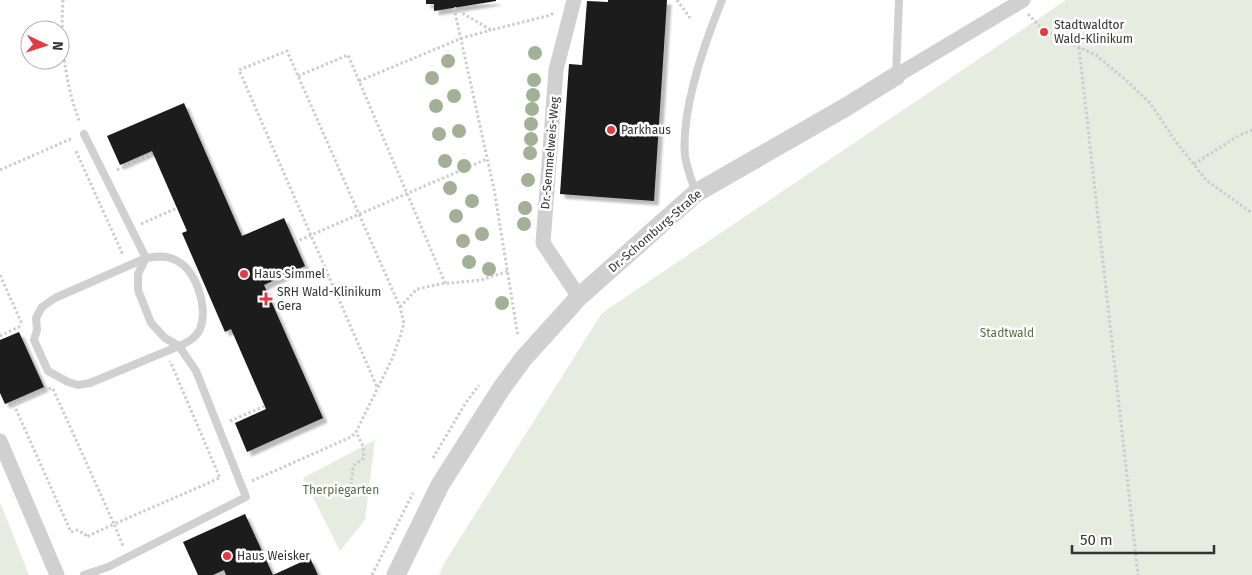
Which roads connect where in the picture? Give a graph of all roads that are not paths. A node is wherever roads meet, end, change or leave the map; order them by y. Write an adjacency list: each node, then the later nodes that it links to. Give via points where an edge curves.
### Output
1 (722, 0): 7 (lane, via 694,84 687,120 685,156)
2 (899, 0): 5 (lane)
3 (574, 2): 9 (street, Dr.-Semmelweis-Weg, via 556,70 543,243)
4 (1020, 2): 5 (street, Dr.-Schomburg-Straße)
5 (896, 76): 7 (street, Dr.-Schomburg-Straße)
6 (84, 134): 8 (lane)
7 (696, 193): 9 (street, Dr.-Schomburg-Straße)
8 (146, 258): 10 (lane, via 138,274 138,290 150,323 165,338); 10 (lane, via 173,259 184,265 197,285 203,319 199,331); 10 (lane, via 42,306 36,318 34,340 48,371 78,385)
9 (579, 298): 16 (street, Dr.-Schomburg-Straße, via 501,388 440,485)
10 (180, 346): 12 (lane, via 196,371 246,497)
11 (0, 441): 13 (street)
12 (108, 567): 14 (lane); 15 (lane)
13 (57, 575)
14 (84, 575)
15 (111, 575)
16 (396, 575)

